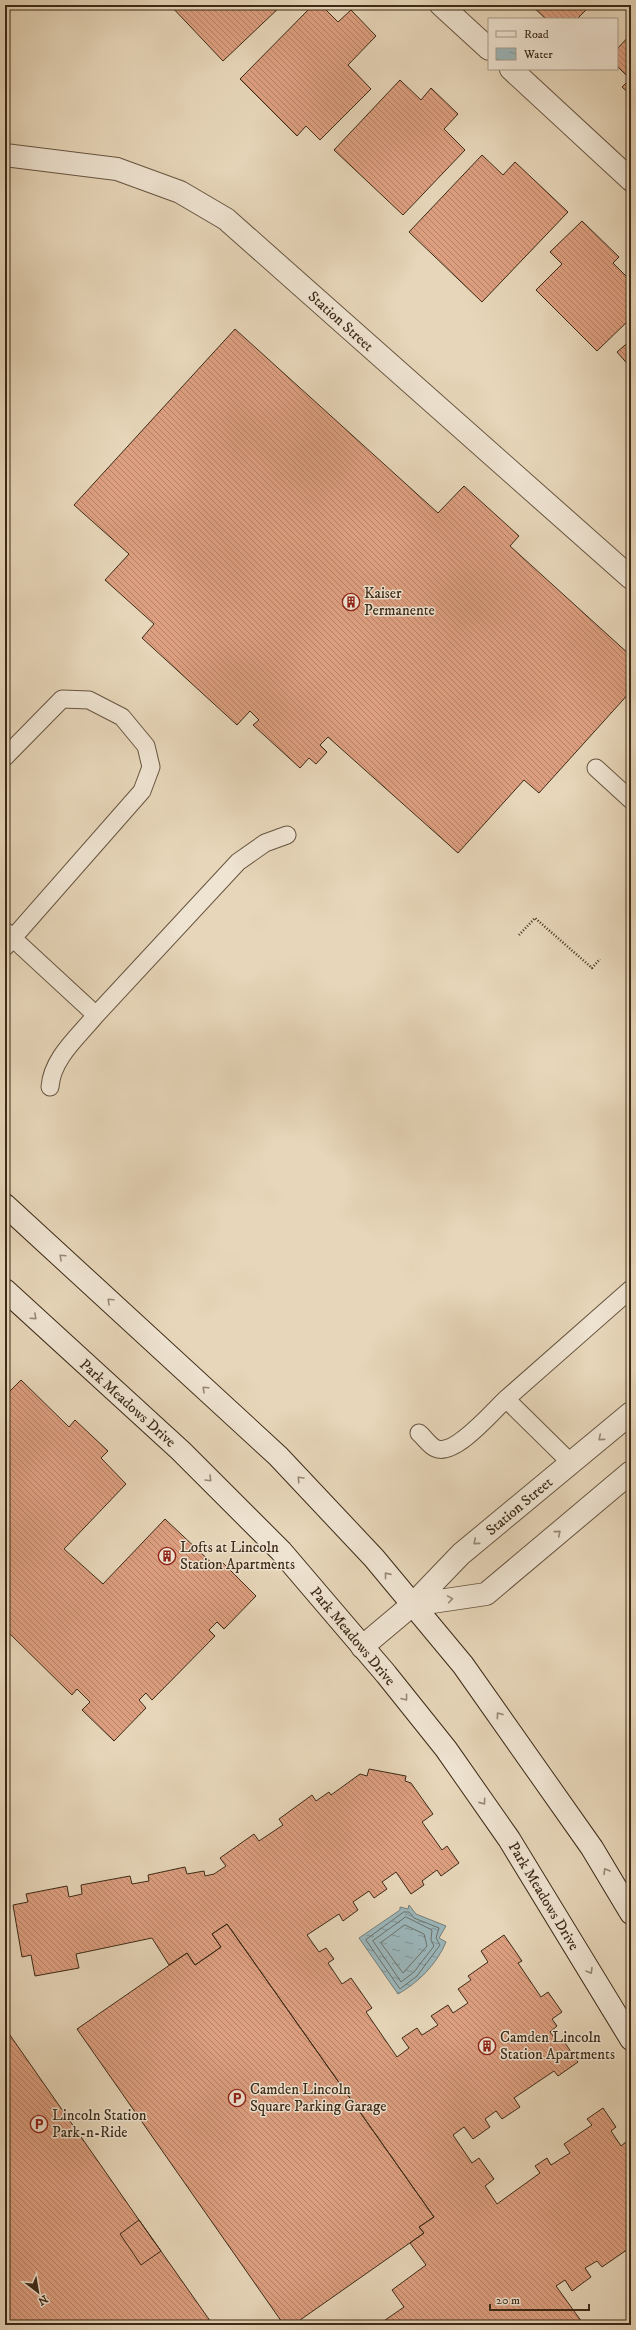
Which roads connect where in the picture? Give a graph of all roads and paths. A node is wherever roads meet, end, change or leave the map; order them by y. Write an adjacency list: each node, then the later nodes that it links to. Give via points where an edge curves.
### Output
1 (441, 5): 2 (main road)
2 (488, 48)
3 (511, 70): 5 (main road)
4 (5, 155): 6 (main road, Station Street, via 117,169 180,192 226,218)
5 (631, 180)
6 (631, 578)
7 (5, 757): 12 (lane, via 62,699 89,700 122,717 146,746 151,767 142,791)
8 (596, 768): 9 (lane)
9 (631, 800)
10 (287, 835): 14 (lane, via 265,843 238,862)
11 (519, 935): 13 (path, via 535,918 592,968)
12 (8, 938): 14 (lane)
13 (600, 959)
14 (96, 1015): 15 (lane, via 59,1059 51,1074)
15 (50, 1086)
16 (5, 1205): 24 (main road, one-way to 16, via 374,1558 278,1456)
17 (631, 1289): 19 (lane)
18 (5, 1290): 25 (main road, Park Meadows Drive, one-way to 25, via 182,1451 281,1551)
19 (506, 1399): 21 (lane, via 461,1442 445,1449 435,1448); 22 (lane)
20 (631, 1413): 22 (main road, Station Street, one-way to 22)
21 (419, 1433)
22 (571, 1463): 24 (main road, Station Street, one-way to 24, via 456,1558)
23 (631, 1472): 24 (main road, one-way to 23, via 486,1594)
24 (412, 1605): 25 (main road, Station Street); 26 (main road, one-way to 24, via 592,1848 522,1747 463,1665)
25 (362, 1647): 27 (main road, Park Meadows Drive, one-way to 27, via 446,1749 509,1839)
26 (631, 1913)
27 (631, 2039)

